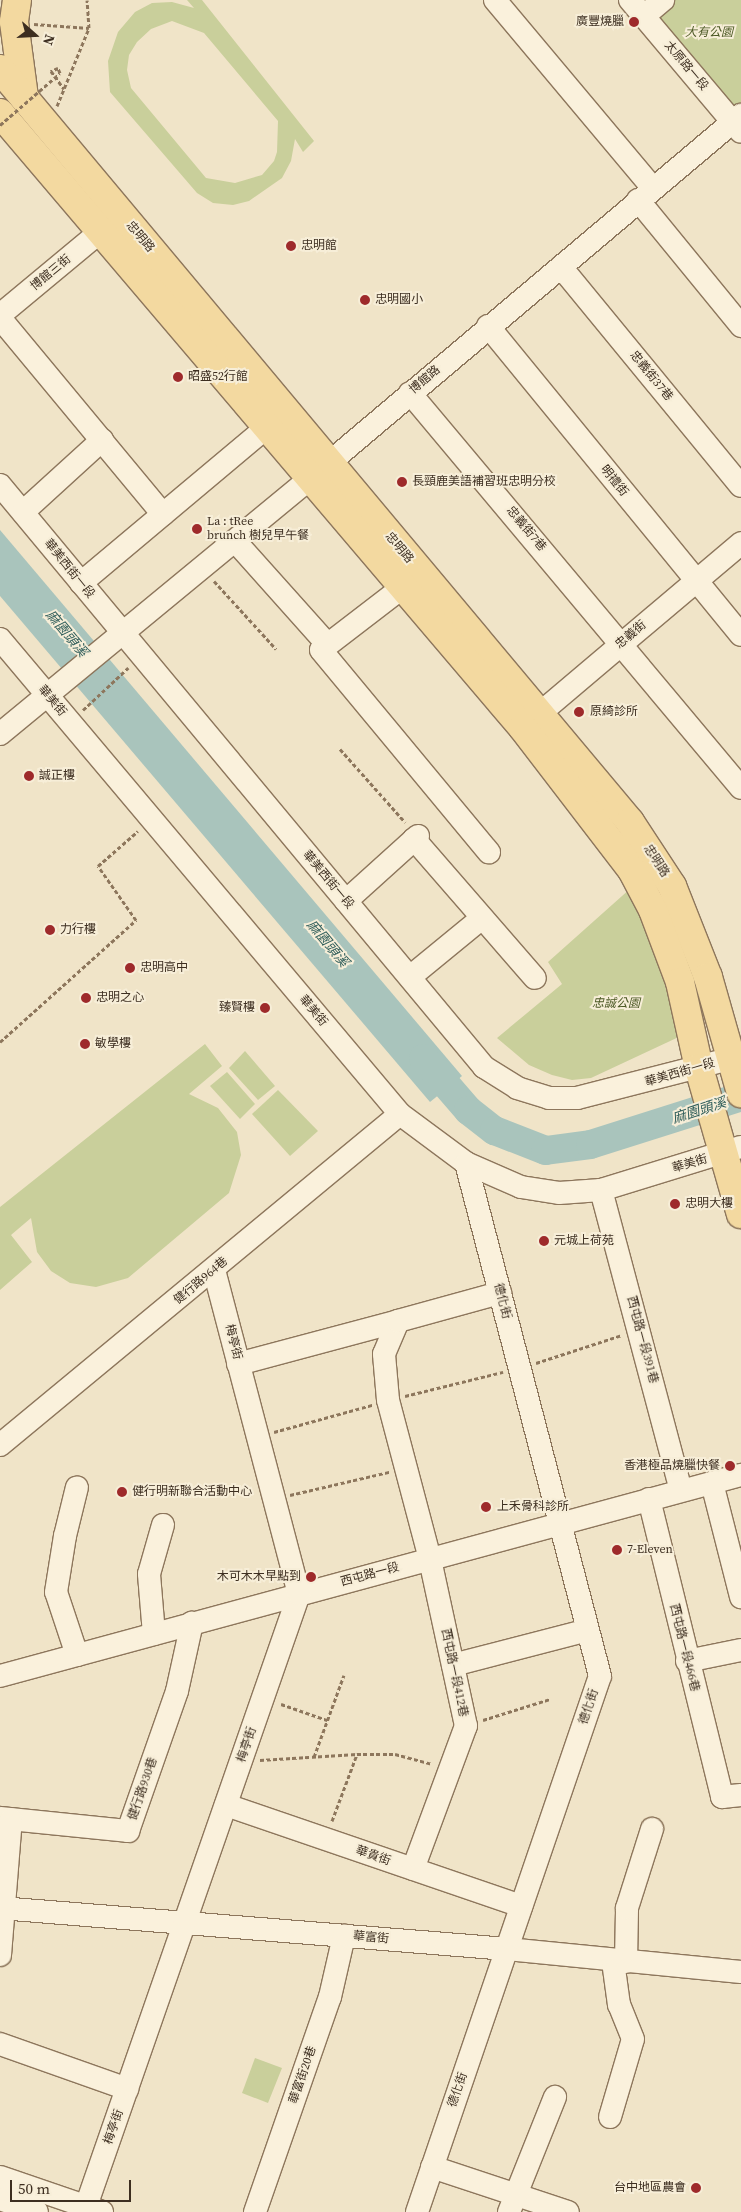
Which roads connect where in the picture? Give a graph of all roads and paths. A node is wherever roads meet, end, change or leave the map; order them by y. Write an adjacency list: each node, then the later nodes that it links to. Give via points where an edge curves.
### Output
1 (87, 0): 6 (path)
2 (495, 0): 13 (street)
3 (663, 0): 4 (street)
4 (637, 8): 11 (street, 太原路一段)
5 (16, 11): 6 (path); 9 (main road)
6 (89, 28): 8 (path)
7 (0, 69): 9 (main road, 忠明路)
8 (64, 89): 10 (path, bridge, via 51,71 58,68 60,72); 12 (path)
9 (24, 97): 12 (main road, 忠明路)
10 (0, 117): 14 (main road, 忠明路)
11 (738, 123): 13 (street, 博館路)
12 (48, 127): 22 (main road, 忠明路)
13 (645, 194): 15 (street, 博館路); 18 (street)
14 (101, 231): 16 (street, 博館三街); 20 (main road, 忠明路)
15 (561, 267): 17 (street, 博館路); 24 (street, 忠義街37巷)
16 (0, 316): 21 (street)
17 (488, 326): 19 (street, 博館路); 30 (street, 明禮街)
18 (741, 326)
19 (410, 393): 22 (street, 博館路); 36 (street, 忠義街7巷)
20 (267, 427): 22 (main road, 忠明路); 26 (street)
21 (102, 440): 25 (street); 26 (street)
22 (319, 470): 27 (street, 博館路); 32 (main road, 忠明路); 41 (main road, 忠明路)
23 (0, 485): 25 (street, 華美西街一段)
24 (741, 486)
25 (23, 512): 31 (street, 華美西街一段)
26 (163, 514): 31 (street)
27 (235, 541): 29 (street, 博館路); 37 (street)
28 (741, 543): 30 (street, 忠義街)
29 (202, 568): 33 (street, 博館路); 38 (path)
30 (696, 581): 34 (street, 明禮街); 36 (street, 忠義街)
31 (81, 583): 33 (street, 華美西街一段)
32 (403, 587): 37 (street); 41 (main road, 忠明路)
33 (118, 635): 39 (street, 華美西街一段); 40 (street, 博館路)
34 (741, 635)
35 (0, 639): 40 (street, 華美街)
36 (622, 643): 41 (street, 忠義街); 45 (street, 忠義街7巷)
37 (327, 644): 48 (street, via 321,650)
38 (276, 649)
39 (142, 656): 42 (path); 49 (street, 華美西街一段)
40 (51, 690): 42 (street, 華美街); 43 (street)
41 (530, 721): 54 (main road, 忠明路, via 630,822 672,886 708,977); 55 (main road, 忠明路, via 632,870 653,910 680,982)
42 (70, 722): 46 (street, 華美街)
43 (0, 734)
44 (340, 749): 47 (path)
45 (741, 788)
46 (152, 819): 53 (path, via 98,866 136,920); 57 (street, 華美街)
47 (416, 837): 49 (street); 50 (street)
48 (489, 852)
49 (346, 901): 51 (street, 華美西街一段)
50 (482, 918): 51 (street); 52 (street)
51 (410, 977): 55 (street, 華美西街一段, via 484,1067 517,1088 550,1098 577,1098)
52 (536, 978)
53 (0, 1042)
54 (734, 1059): 55 (street, 華美西街一段); 56 (main road, 忠明路)
55 (700, 1071): 58 (main road, 忠明路)
56 (741, 1094)
57 (400, 1114): 59 (street, 華美街); 62 (street, 健行路964巷)
58 (729, 1147): 60 (street, 華美街); 61 (main road)
59 (466, 1162): 60 (street, 華美街, via 522,1187 559,1193); 63 (street, 德化街)
60 (601, 1190): 65 (street, 西屯路一段391巷)
61 (741, 1214)
62 (214, 1270): 66 (street, 梅亭街); 68 (street, 健行路964巷)
63 (500, 1293): 64 (street); 67 (street, 德化街)
64 (398, 1321): 66 (street); 69 (street, 西屯路一段412巷, via 384,1354 388,1400)
65 (639, 1329): 67 (path); 73 (street, 西屯路一段391巷)
66 (238, 1364): 75 (street, 梅亭街)
67 (518, 1369): 76 (street, 德化街)
68 (0, 1445)
69 (406, 1468): 75 (path); 78 (street, 西屯路一段412巷)
70 (741, 1475): 71 (street, 西屯路一段)
71 (712, 1483): 73 (street, 西屯路一段); 80 (street)
72 (77, 1488): 85 (street, via 56,1592)
73 (681, 1490): 74 (street, 西屯路一段)
74 (650, 1499): 76 (street, 西屯路一段); 86 (street, 西屯路一段466巷)
75 (273, 1500): 79 (street, 梅亭街)
76 (560, 1523): 78 (street, 西屯路一段); 82 (street, 德化街)
77 (163, 1525): 83 (street, via 149,1574)
78 (430, 1559): 79 (street, 西屯路一段); 87 (street, 西屯路一段412巷)
79 (299, 1594): 81 (street, 西屯路一段); 90 (street, 梅亭街)
80 (741, 1597)
81 (192, 1623): 83 (street, 西屯路一段); 100 (street, 健行路930巷, via 176,1691 128,1831)
82 (588, 1630): 87 (street); 104 (street, 德化街, via 600,1676)
83 (154, 1634): 85 (street, 西屯路一段)
84 (741, 1650): 86 (street)
85 (77, 1655): 89 (street, 西屯路一段)
86 (687, 1661): 98 (street, 西屯路一段466巷)
87 (453, 1665): 93 (street, 西屯路一段412巷)
88 (344, 1675): 92 (path)
89 (0, 1676)
90 (263, 1698): 92 (path); 96 (street, 梅亭街)
91 (550, 1698): 93 (path)
92 (327, 1720): 95 (path)
93 (466, 1726): 97 (street, 西屯路一段412巷)
94 (357, 1754): 95 (path); 97 (path, via 395,1754); 102 (path)
95 (314, 1757): 96 (path)
96 (241, 1761): 99 (street, 梅亭街)
97 (450, 1769): 103 (street, 西屯路一段412巷)
98 (731, 1796)
99 (226, 1805): 102 (street, 華貴街); 106 (street, 梅亭街)
100 (6, 1818): 105 (street)
101 (652, 1829): 110 (street, via 627,1908)
102 (325, 1839): 103 (street, 華貴街)
103 (414, 1869): 104 (street, 華貴街)
104 (521, 1906): 108 (street, 德化街)
105 (3, 1908): 106 (street, 華富街); 109 (street)
106 (185, 1922): 107 (street, 華富街); 113 (street, 梅亭街)
107 (344, 1936): 108 (street, 華富街); 122 (street, 華富街20巷, via 330,1997)
108 (507, 1949): 110 (street, 華富街); 116 (street, 德化街)
109 (0, 1954)
110 (620, 1962): 111 (street, 華富街); 115 (street, via 620,2005 633,2039)
111 (741, 1972)
112 (0, 2044): 113 (street)
113 (127, 2088): 120 (street, 梅亭街)
114 (556, 2097): 119 (street)
115 (610, 2118)
116 (432, 2167): 119 (street); 123 (street, 德化街)
117 (0, 2177): 120 (street)
118 (0, 2199): 121 (street)
119 (512, 2203): 124 (street)
120 (91, 2210)
121 (37, 2212)
122 (255, 2212)
123 (417, 2212)
124 (568, 2212)

